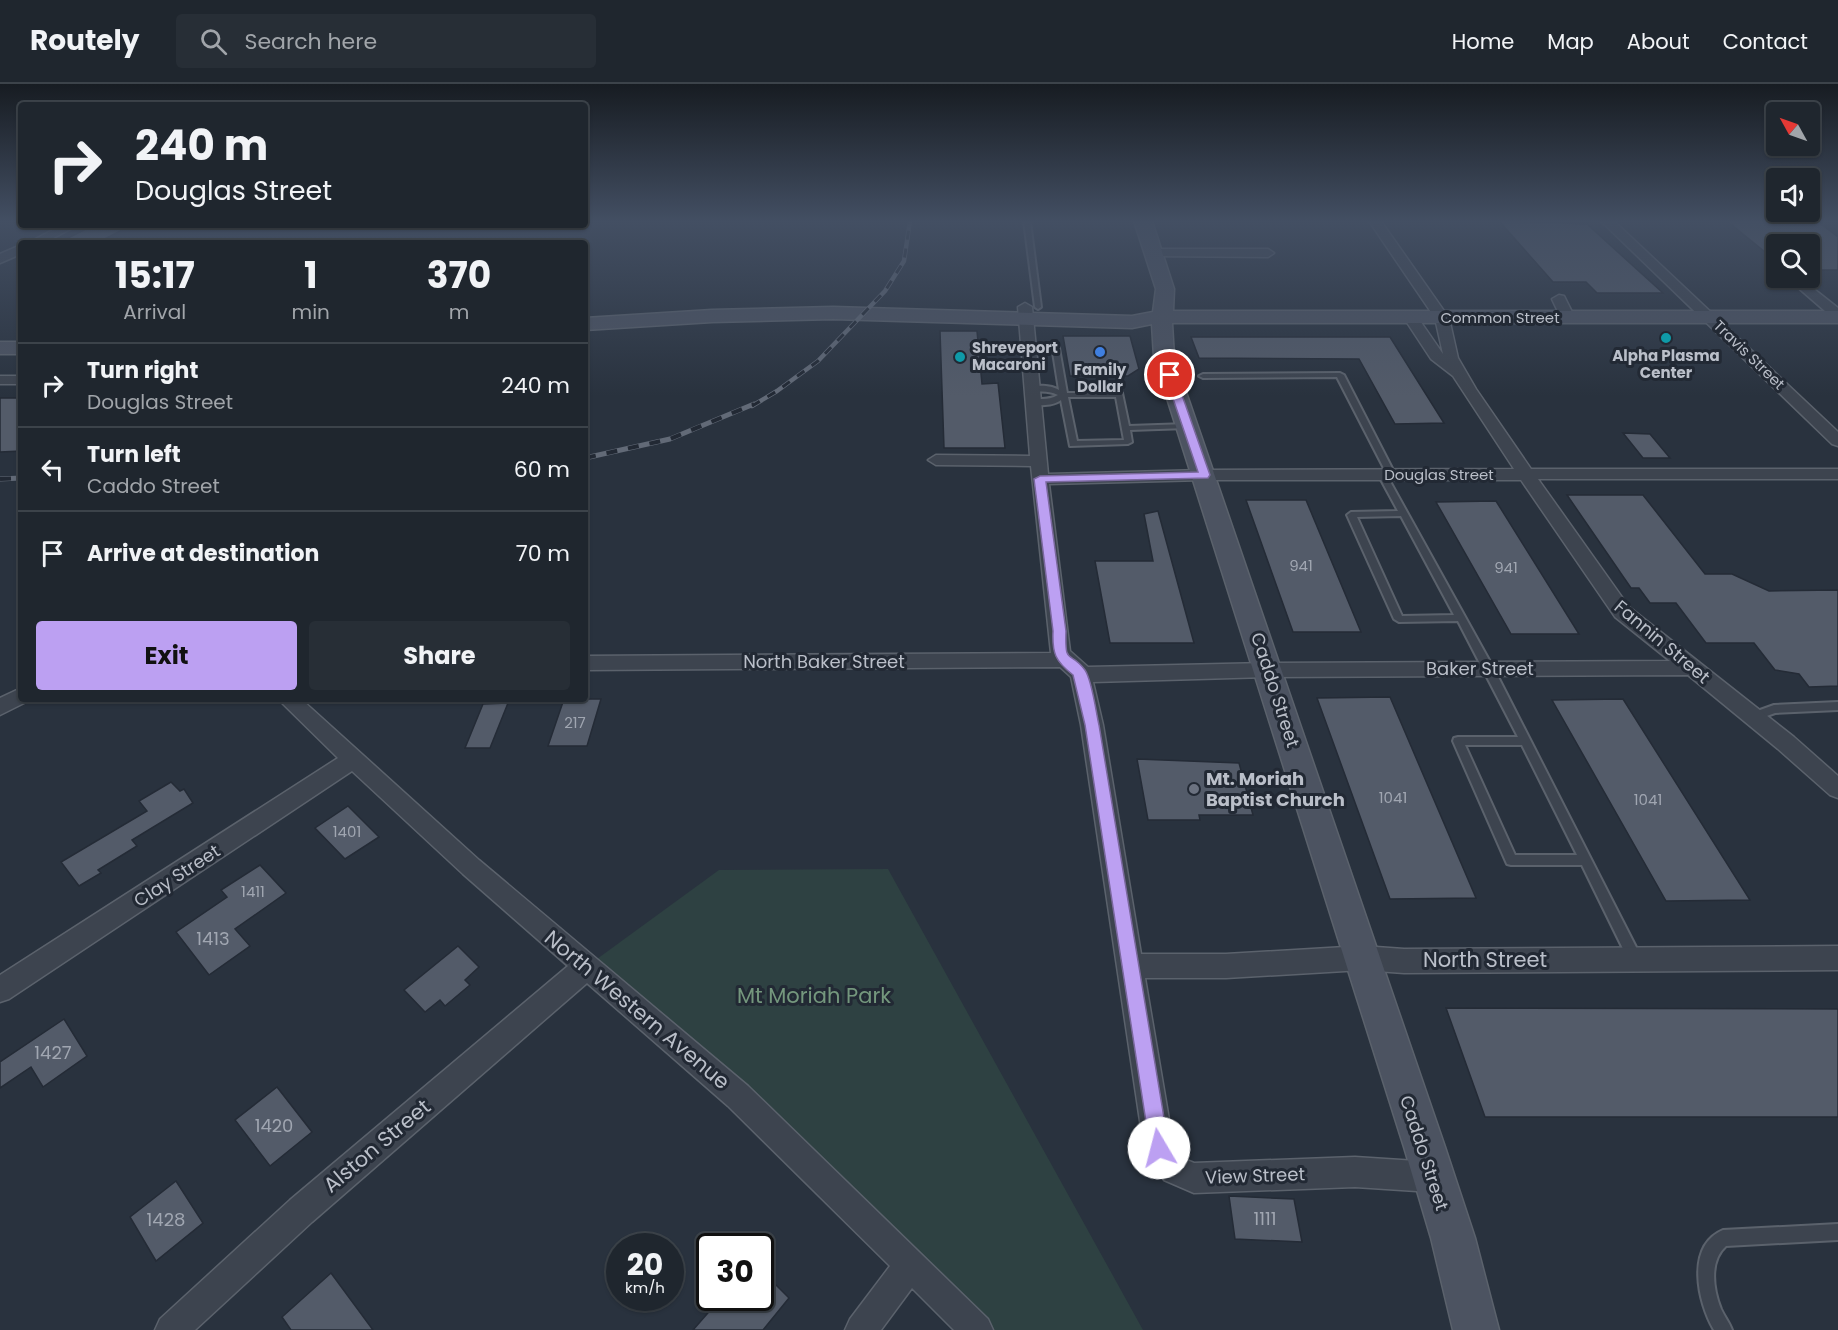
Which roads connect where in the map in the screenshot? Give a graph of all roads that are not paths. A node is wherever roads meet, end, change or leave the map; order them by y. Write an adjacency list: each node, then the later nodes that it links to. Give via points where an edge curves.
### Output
1 (1028, 279): 8 (lane)
2 (1162, 279): 10 (main road, Caddo Street, via 1165,289)
3 (1415, 279): 12 (street, Fannin Street)
4 (1669, 279): 14 (street, Travis Street)
5 (1805, 288): 9 (street)
6 (1559, 299): 13 (street)
7 (588, 310): 8 (main road, via 772,300 895,300)
8 (1029, 311): 10 (main road, Common Street, via 1132,322); 15 (main road, via 767,314); 25 (street, View Street)
9 (1838, 316): 14 (main road, Common Street)
10 (1161, 317): 11 (main road, Common Street); 27 (main road, Caddo Street, via 1164,357)
11 (1411, 318): 12 (main road, Common Street); 21 (street, Fannin Street, via 1436,356)
12 (1442, 318): 13 (main road, Common Street); 21 (street, Fannin Street, via 1451,358)
13 (1568, 318): 14 (main road, Common Street)
14 (1710, 318): 29 (street, Travis Street)
15 (588, 324)
16 (0, 348): 17 (main road)
17 (18, 348)
18 (1054, 348): 26 (lane)
19 (0, 363): 20 (main road)
20 (18, 363)
21 (1459, 374): 34 (street, Fannin Street)
22 (1203, 376): 35 (lane, via 1340,375)
23 (0, 380): 24 (street)
24 (18, 380)
25 (1032, 395): 26 (lane, via 1052,390); 26 (lane, via 1053,402); 31 (street, View Street)
26 (1064, 395): 28 (lane, via 1119,395); 28 (lane, via 1073,444 1124,444 1128,442)
27 (1187, 426): 28 (lane); 33 (main road, Caddo Street)
28 (1127, 428)
29 (1838, 441)
30 (936, 460): 31 (street, Douglas Street)
31 (1039, 470): 33 (street, Douglas Street); 39 (street, View Street, via 1060,631 1059,651)
32 (1838, 474): 34 (street, Douglas Street)
33 (1204, 475): 35 (street, Douglas Street); 42 (main road, Caddo Street)
34 (1526, 475): 35 (street, Douglas Street); 40 (street, Fannin Street, via 1609,596)
35 (1388, 476): 36 (lane)
36 (1404, 513): 37 (lane); 37 (lane, via 1351,515 1399,619)
37 (1461, 618): 41 (lane)
38 (588, 663): 39 (street, North Baker Street)
39 (1071, 668): 42 (street, North Baker Street); 55 (street, View Street, via 1103,782)
40 (1691, 668): 41 (street, Baker Street); 47 (street, Fannin Street)
41 (1489, 669): 42 (street, Baker Street); 48 (lane)
42 (1269, 670): 52 (main road, Caddo Street)
43 (18, 698): 46 (street)
44 (291, 702): 49 (street, North Western Avenue)
45 (1838, 706): 47 (lane, via 1774,709)
46 (0, 707)
47 (1753, 717): 50 (street, Fannin Street)
48 (1525, 741): 51 (lane); 51 (lane, via 1458,741 1510,860)
49 (352, 760): 56 (street, North Western Avenue); 57 (street, Clay Street)
50 (1838, 789)
51 (1585, 860): 54 (lane)
52 (1362, 958): 54 (street, North Street); 55 (street, North Street, via 1226,966); 58 (main road, Caddo Street)
53 (1838, 958): 54 (street, North Street)
54 (1635, 959)
55 (1132, 966): 58 (street, View Street, via 1159,1148 1174,1170 1194,1178 1355,1172)
56 (586, 968): 60 (street, North Western Avenue, via 730,1089); 62 (street, Alston Street, via 301,1211)
57 (0, 990)
58 (1432, 1177): 61 (main road, Caddo Street)
59 (1838, 1232): 67 (lane, via 1723,1238 1713,1243 1707,1257 1706,1279 1719,1324)
60 (910, 1265): 63 (street); 64 (street, North Western Avenue)
61 (1465, 1278): 65 (main road, Caddo Street); 66 (main road)
62 (171, 1330)
63 (861, 1330)
64 (977, 1330)
65 (1476, 1330)
66 (1483, 1330)
67 (1725, 1330)

